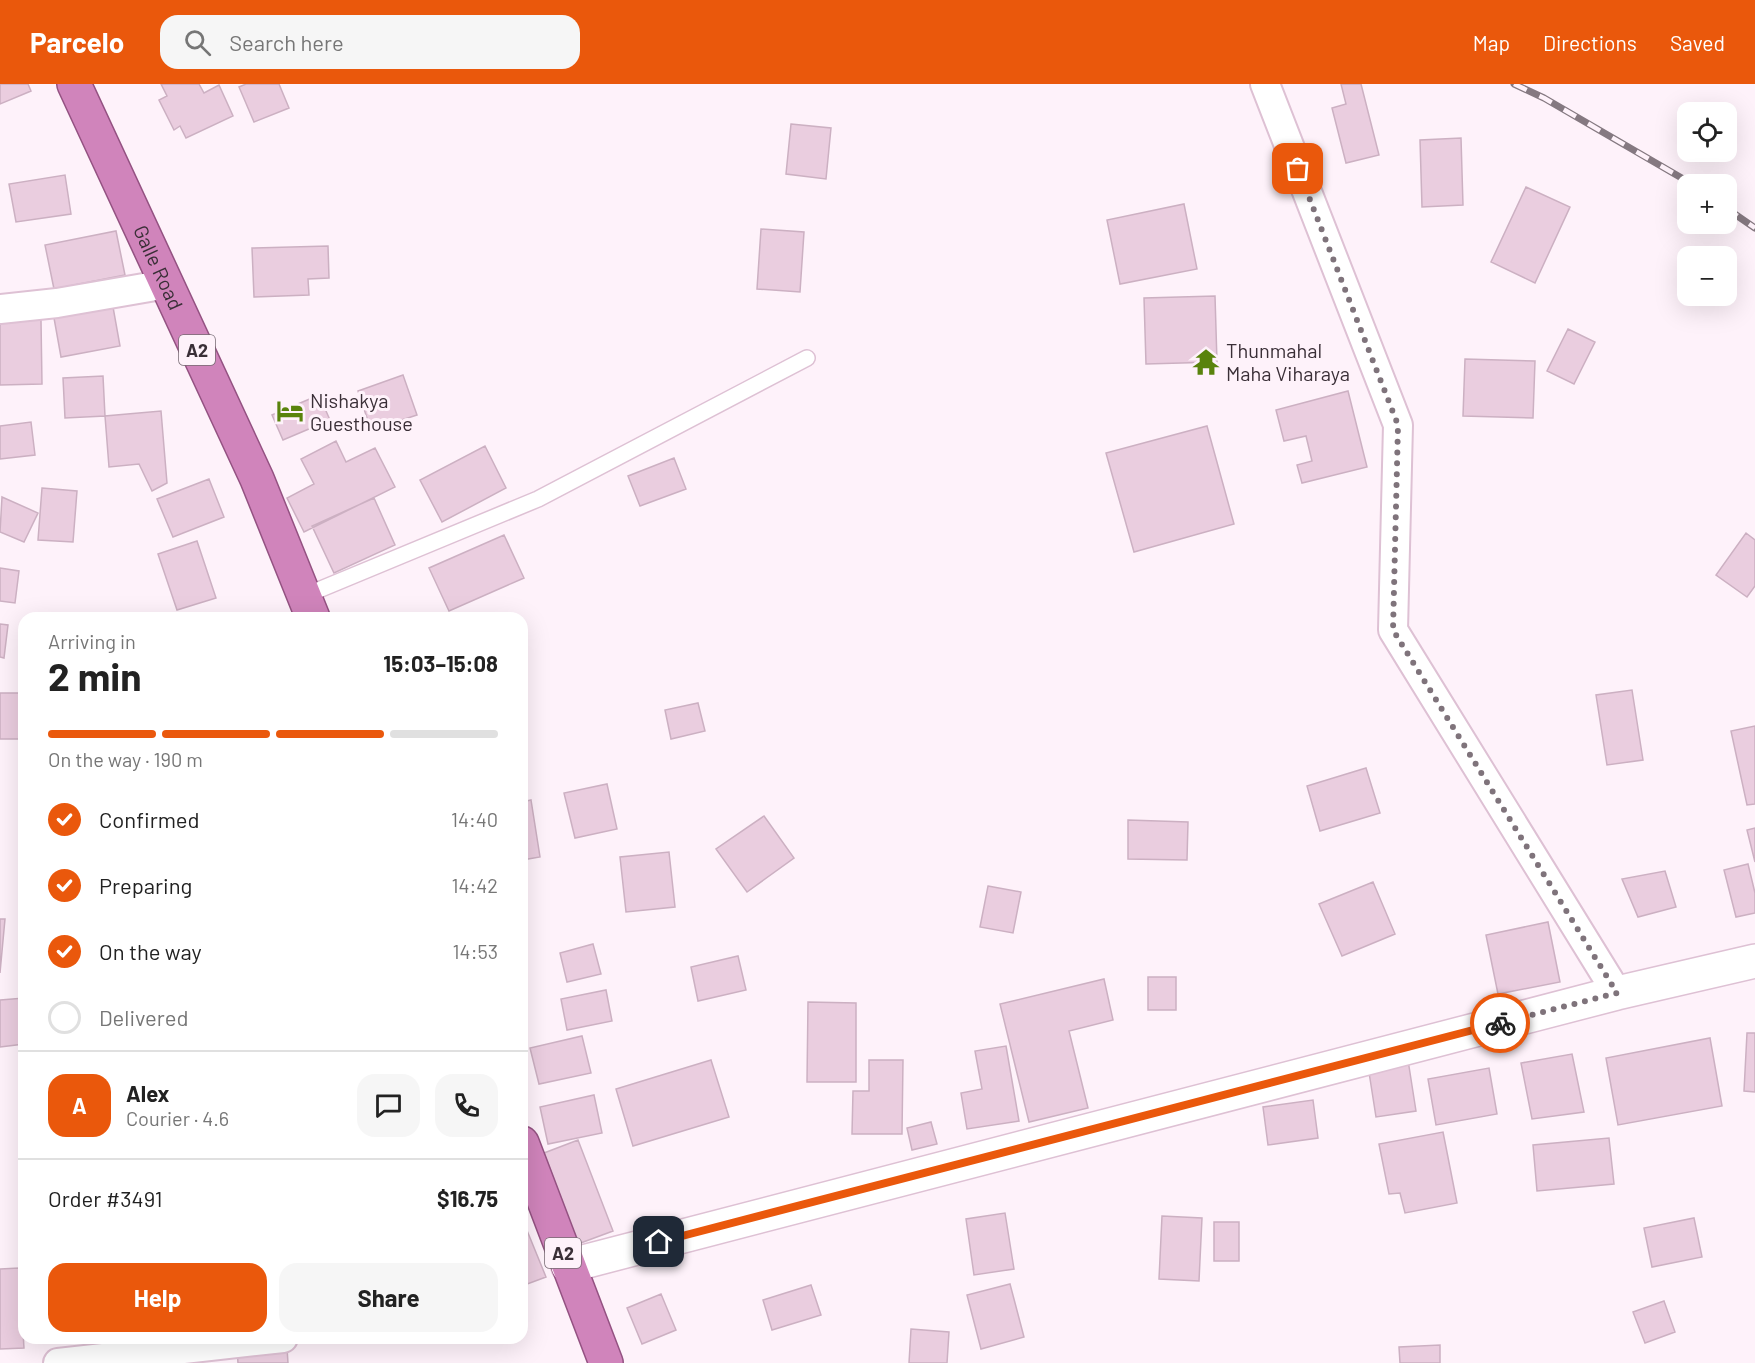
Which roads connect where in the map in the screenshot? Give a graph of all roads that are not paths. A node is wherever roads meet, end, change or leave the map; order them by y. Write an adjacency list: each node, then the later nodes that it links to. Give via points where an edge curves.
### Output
1 (74, 84): 3 (highway, Galle Road / A2)
2 (1265, 84): 8 (street, via 1398,425 1393,630)
3 (167, 284): 4 (street); 6 (highway, Galle Road / A2, via 257,479)
4 (0, 309)
5 (807, 358): 6 (lane, via 538,499)
6 (309, 607)
7 (1755, 961): 8 (main road)
8 (1617, 993): 10 (main road)
9 (529, 1180): 10 (highway, A2)
10 (568, 1266): 13 (highway, A2)
11 (229, 1344): 12 (street)
12 (58, 1363)
13 (606, 1363)

